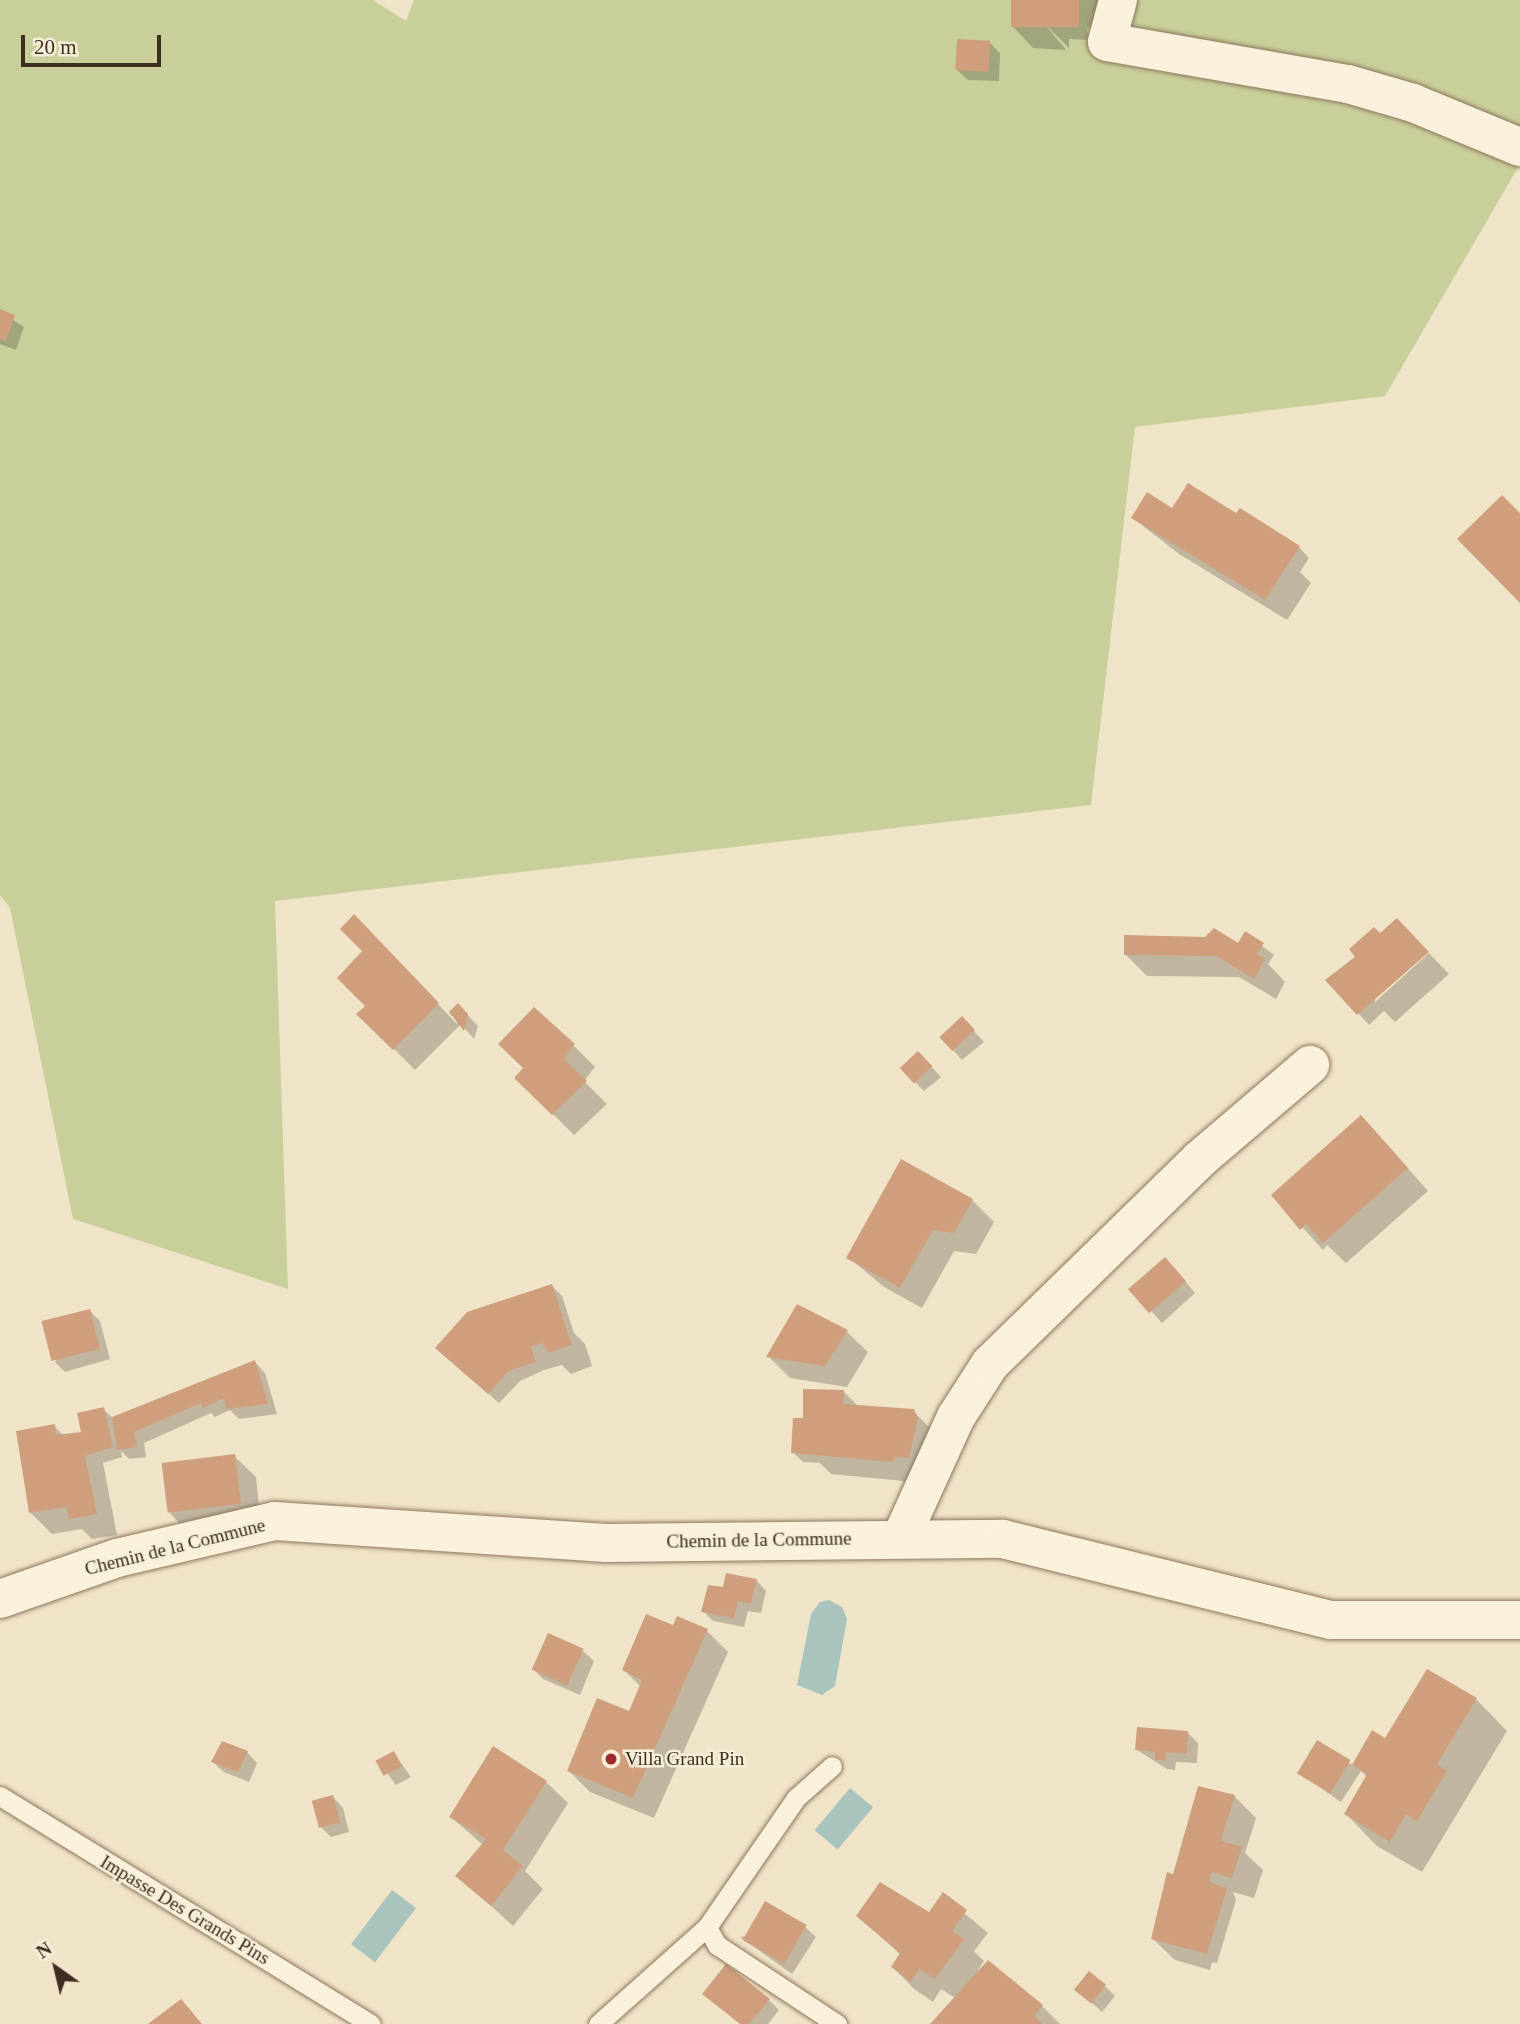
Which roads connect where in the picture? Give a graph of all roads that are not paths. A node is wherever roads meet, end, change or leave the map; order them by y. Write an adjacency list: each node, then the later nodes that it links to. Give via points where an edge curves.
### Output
1 (1118, 0): 2 (street, via 1107,42 1348,84 1413,103)
2 (1520, 147)
3 (1310, 1065): 4 (street, via 1200,1159 990,1364 956,1417)
4 (901, 1538): 5 (street, Chemin de la Commune, via 606,1543 275,1521 117,1558); 6 (street, Chemin de la Commune, via 1003,1539 1330,1620)
5 (0, 1599)
6 (1520, 1620)
7 (832, 1766): 9 (lane, via 796,1798)
8 (0, 1796): 10 (lane, Impasse Des Grands Pins)
9 (707, 1927): 11 (lane); 12 (lane, via 718,1945)
10 (371, 2024)
11 (598, 2024)
12 (837, 2024)

